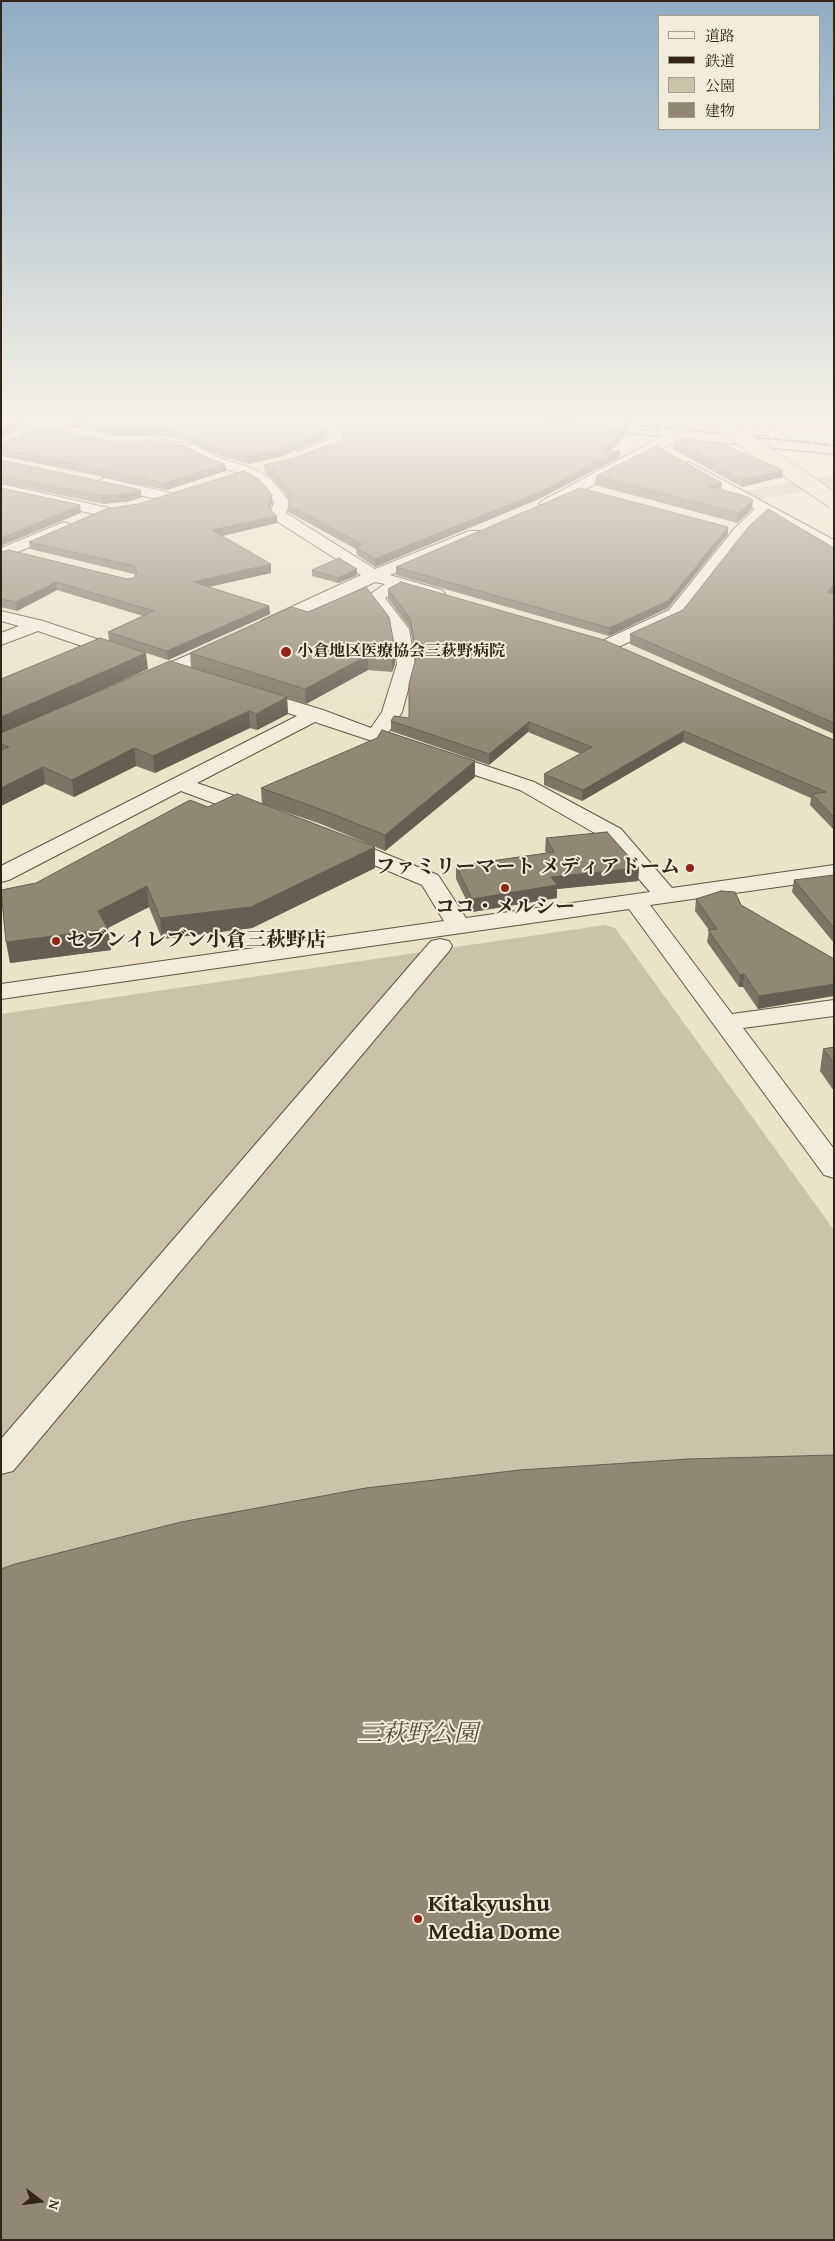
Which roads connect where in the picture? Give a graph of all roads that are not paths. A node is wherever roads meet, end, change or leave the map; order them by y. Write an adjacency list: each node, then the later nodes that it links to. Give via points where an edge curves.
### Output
1 (75, 526): 9 (street)
2 (295, 526): 11 (street)
3 (722, 526): 7 (street)
4 (747, 526): 7 (street)
5 (795, 526): 8 (street)
6 (491, 527): 11 (street)
7 (740, 532): 18 (street, via 675,614)
8 (834, 547)
9 (5, 553): 10 (street)
10 (36, 558)
11 (374, 576): 12 (street); 20 (street)
12 (400, 583): 13 (street); 25 (street, via 375,597 400,629 406,664 392,712)
13 (457, 600)
14 (1, 616): 15 (street)
15 (37, 625): 17 (street); 20 (street)
16 (591, 639): 18 (street)
17 (1, 640)
18 (610, 644): 19 (street)
19 (636, 656)
20 (170, 669): 21 (street); 22 (street)
21 (196, 677)
22 (134, 685)
23 (233, 688): 24 (street)
24 (316, 714): 25 (street); 26 (street)
25 (376, 734): 31 (street, via 527,786 613,834)
26 (180, 784): 27 (street); 30 (street)
27 (274, 818)
28 (321, 835): 33 (street, via 430,880)
29 (834, 872): 31 (street)
30 (1, 876)
31 (666, 897): 32 (street)
32 (636, 902): 33 (street); 37 (street)
33 (460, 927): 35 (street)
34 (440, 946): 39 (street)
35 (1, 992)
36 (834, 1008): 37 (street)
37 (726, 1023): 38 (street)
38 (834, 1168)
39 (1, 1462)

